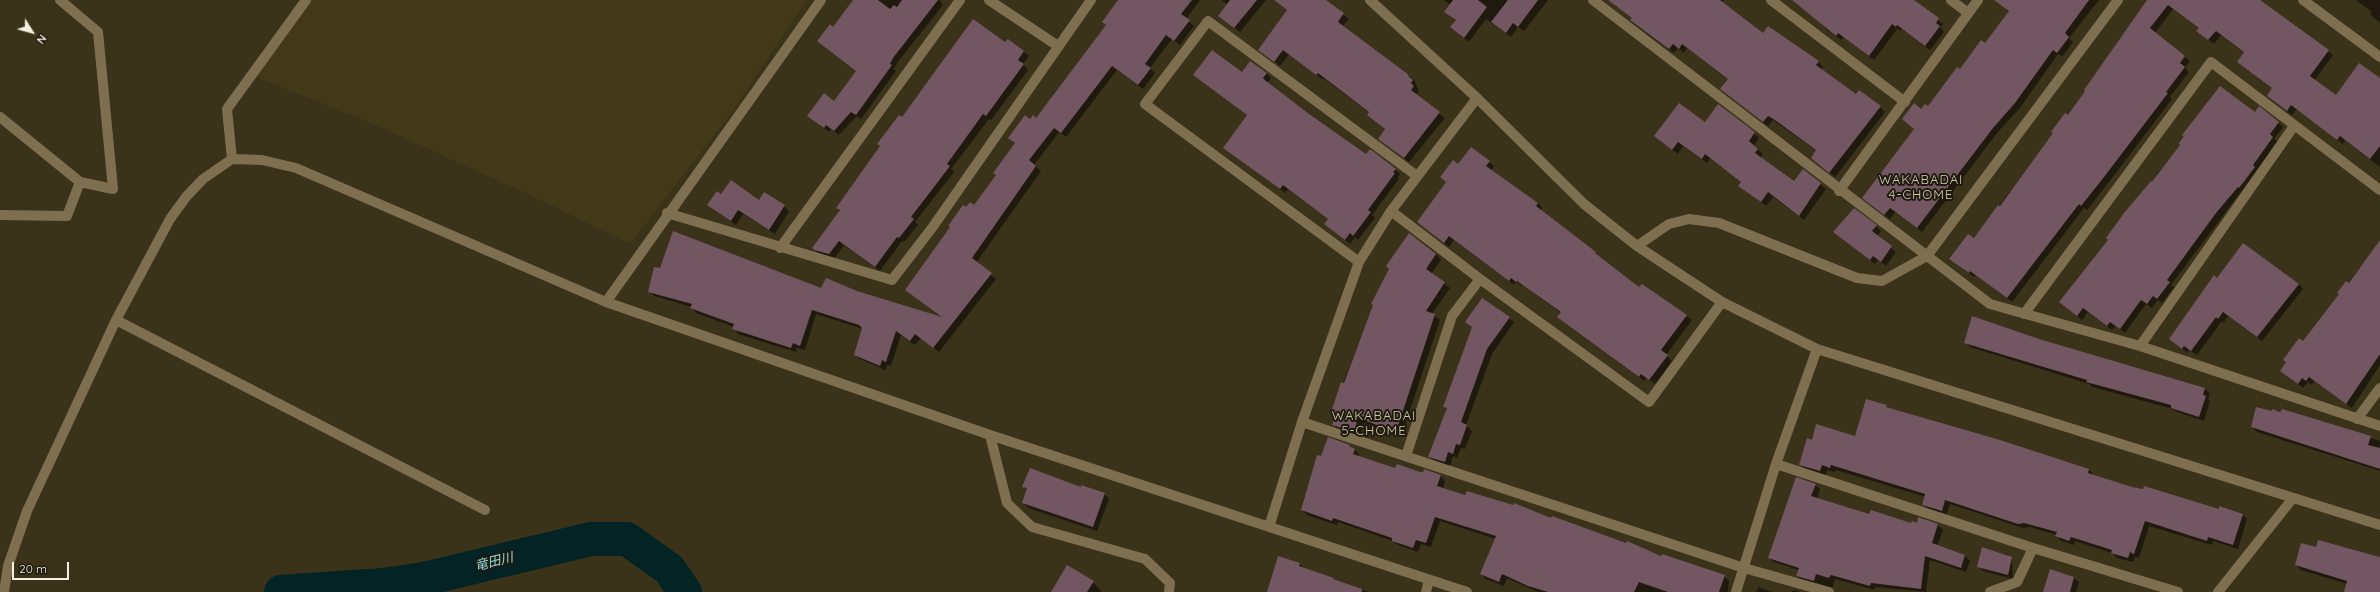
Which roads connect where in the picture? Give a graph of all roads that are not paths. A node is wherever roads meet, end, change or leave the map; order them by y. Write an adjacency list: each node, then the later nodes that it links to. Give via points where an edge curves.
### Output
1 (60, 0): 23 (street, via 98,32 113,189)
2 (306, 0): 21 (street, via 227,109)
3 (822, 0): 27 (street)
4 (960, 0): 30 (street)
5 (989, 0): 15 (street)
6 (1091, 0): 15 (street)
7 (1370, 0): 17 (street)
8 (1593, 0): 24 (street)
9 (1771, 0): 18 (street)
10 (1951, 0): 14 (street)
11 (1978, 0): 14 (street)
12 (2118, 0): 31 (street)
13 (2302, 0): 16 (street)
14 (1968, 13): 18 (street)
15 (1058, 46): 30 (street, via 932,228 892,280)
16 (2380, 57)
17 (1477, 98): 22 (street); 29 (street, via 1584,204)
18 (1906, 102): 24 (street)
19 (0, 117): 23 (street)
20 (2294, 126): 25 (street); 36 (street, via 2212,62); 38 (street)
21 (232, 159): 34 (street, via 262,160 296,168); 37 (street, via 203,179 170,219)
22 (1417, 176): 26 (street); 32 (street, via 1208,21 1145,104)
23 (80, 182): 28 (street, via 67,216)
24 (1839, 190): 31 (street)
25 (2380, 190)
26 (1391, 211): 32 (street); 33 (street)
27 (667, 213): 30 (street); 34 (street)
28 (0, 215)
29 (1637, 246): 31 (street, via 1669,224 1689,219 1719,223 1857,278 1882,281); 35 (street)
30 (780, 248)
31 (1927, 256): 36 (street, via 1990,304)
32 (1359, 262): 42 (street)
33 (1480, 279): 35 (street, via 1649,402); 45 (street, via 1452,316)
34 (606, 302): 44 (street)
35 (1722, 302): 39 (street)
36 (2024, 314): 38 (street)
37 (116, 320): 48 (street); 52 (street)
38 (2140, 346): 41 (street)
39 (1817, 349): 46 (street); 47 (street)
40 (2380, 388): 41 (street)
41 (2357, 419): 43 (street)
42 (1302, 422): 45 (street); 50 (street)
43 (2380, 426)
44 (990, 435): 50 (street); 56 (street, via 1008,503 1032,527 1145,559 1170,583)
45 (1406, 456): 53 (street)
46 (1776, 464): 51 (street); 53 (street)
47 (2293, 498): 49 (street); 63 (street)
48 (485, 510)
49 (2380, 525)
50 (1269, 527): 54 (street)
51 (2033, 548): 61 (street, via 2017,582); 62 (street)
52 (4, 566): 55 (street)
53 (1744, 568): 59 (street); 60 (street)
54 (1429, 580): 57 (street); 58 (street)
55 (4, 588)
56 (1169, 592)
57 (1426, 592)
58 (1467, 592)
59 (1736, 592)
60 (1828, 592)
61 (1990, 592)
62 (2178, 592)
63 (2218, 592)

